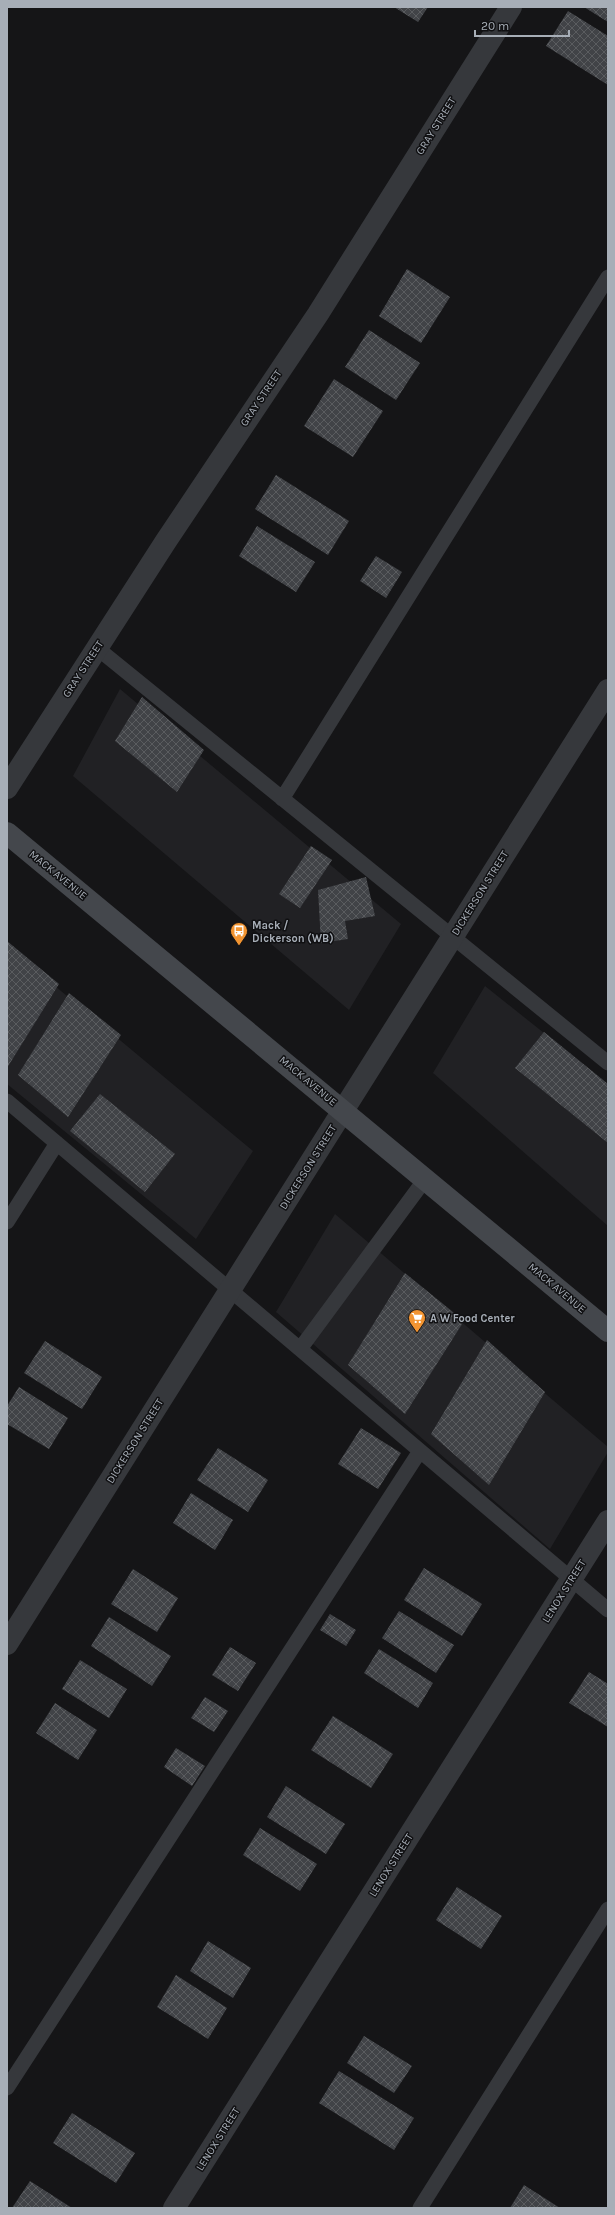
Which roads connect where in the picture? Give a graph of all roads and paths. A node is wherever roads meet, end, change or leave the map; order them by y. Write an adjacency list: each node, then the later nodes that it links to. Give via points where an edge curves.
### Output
1 (511, 7): 3 (street, GRAY STREET, via 318,314)
2 (608, 277): 6 (lane)
3 (97, 648): 5 (street, GRAY STREET); 6 (lane)
4 (608, 690): 8 (street, DICKERSON STREET)
5 (7, 788)
6 (282, 799): 8 (lane)
7 (7, 833): 11 (main road, MACK AVENUE)
8 (452, 938): 9 (lane); 11 (street, DICKERSON STREET)
9 (608, 1063)
10 (7, 1101): 12 (lane)
11 (344, 1110): 13 (main road, MACK AVENUE); 15 (street, DICKERSON STREET)
12 (57, 1143): 14 (lane); 15 (lane)
13 (426, 1178): 16 (main road, MACK AVENUE); 17 (lane)
14 (7, 1222)
15 (231, 1289): 17 (lane); 22 (street, DICKERSON STREET)
16 (608, 1331)
17 (300, 1349): 18 (lane)
18 (420, 1451): 20 (lane); 24 (lane)
19 (608, 1521): 20 (street, LENOX STREET)
20 (571, 1580): 21 (lane); 25 (street, LENOX STREET)
21 (608, 1610)
22 (7, 1644)
23 (608, 1910): 26 (lane)
24 (7, 2088)
25 (174, 2208)
26 (420, 2208)

